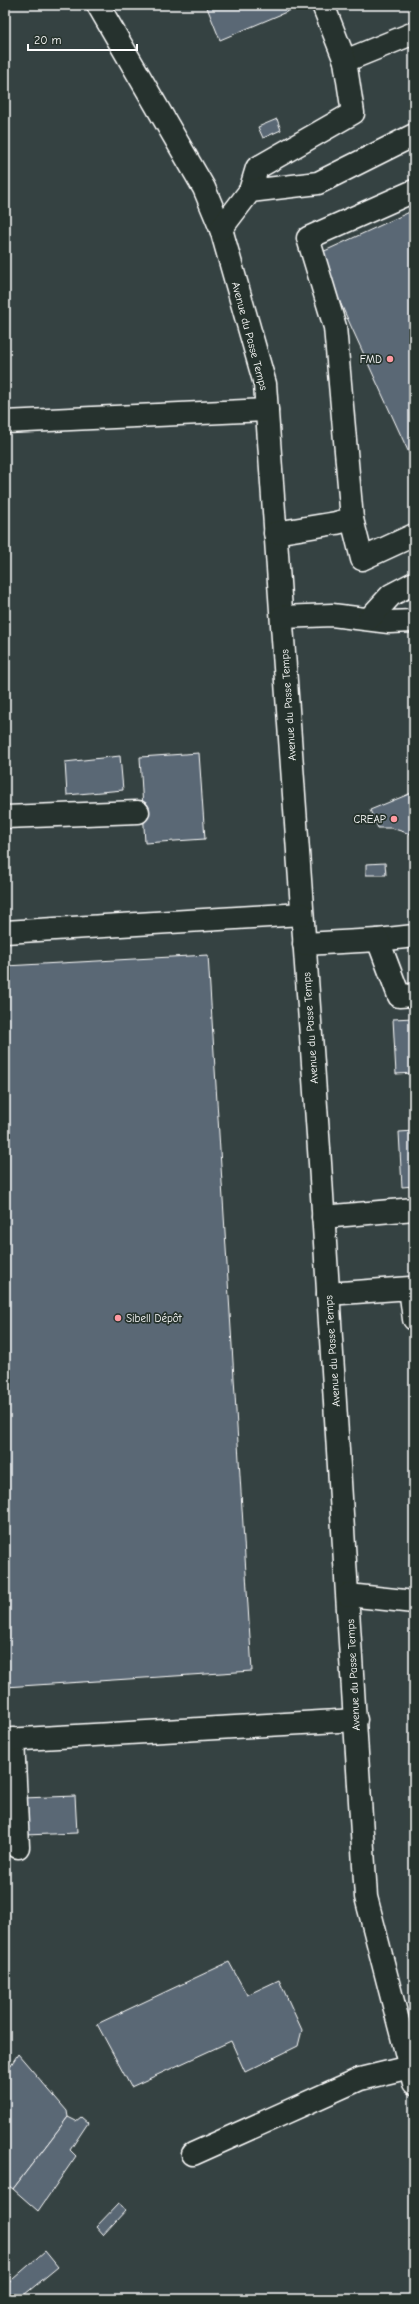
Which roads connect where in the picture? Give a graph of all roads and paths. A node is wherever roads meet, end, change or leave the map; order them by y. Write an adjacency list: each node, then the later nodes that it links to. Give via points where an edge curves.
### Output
1 (98, 5): 8 (street, Avenue du Passe Temps, via 204,188)
2 (323, 5): 4 (street)
3 (414, 33): 4 (street)
4 (345, 61): 6 (street, via 353,114 257,168)
5 (414, 135): 6 (street, via 318,183)
6 (250, 191): 8 (street)
7 (414, 191): 11 (street, via 308,238 335,327)
8 (221, 229): 9 (street, Avenue du Passe Temps, via 265,384)
9 (267, 410): 10 (street); 12 (street, Avenue du Passe Temps)
10 (5, 422)
11 (352, 519): 12 (street); 13 (street, via 362,559)
12 (276, 533): 15 (street, Avenue du Passe Temps)
13 (414, 535)
14 (414, 583): 16 (street, via 391,595)
15 (282, 617): 16 (street, via 332,615); 20 (street, Avenue du Passe Temps)
16 (368, 620): 17 (street)
17 (414, 621)
18 (138, 812): 19 (street)
19 (5, 817)
20 (302, 914): 21 (street); 24 (street, Avenue du Passe Temps)
21 (5, 932)
22 (414, 936): 23 (street)
23 (378, 940): 24 (street); 25 (street, via 399,996)
24 (304, 944): 27 (street, Avenue du Passe Temps)
25 (414, 995)
26 (414, 1209): 27 (street)
27 (323, 1217): 28 (street, Avenue du Passe Temps)
28 (328, 1294): 29 (street, via 410,1288); 30 (street, Avenue du Passe Temps)
29 (414, 1319)
30 (348, 1595): 31 (street); 32 (street, Avenue du Passe Temps)
31 (414, 1602)
32 (356, 1720): 33 (street); 35 (street, Avenue du Passe Temps, via 366,1897)
33 (9, 1740): 34 (street)
34 (18, 1847)
35 (412, 2075): 36 (street, via 360,2079)
36 (193, 2154)

